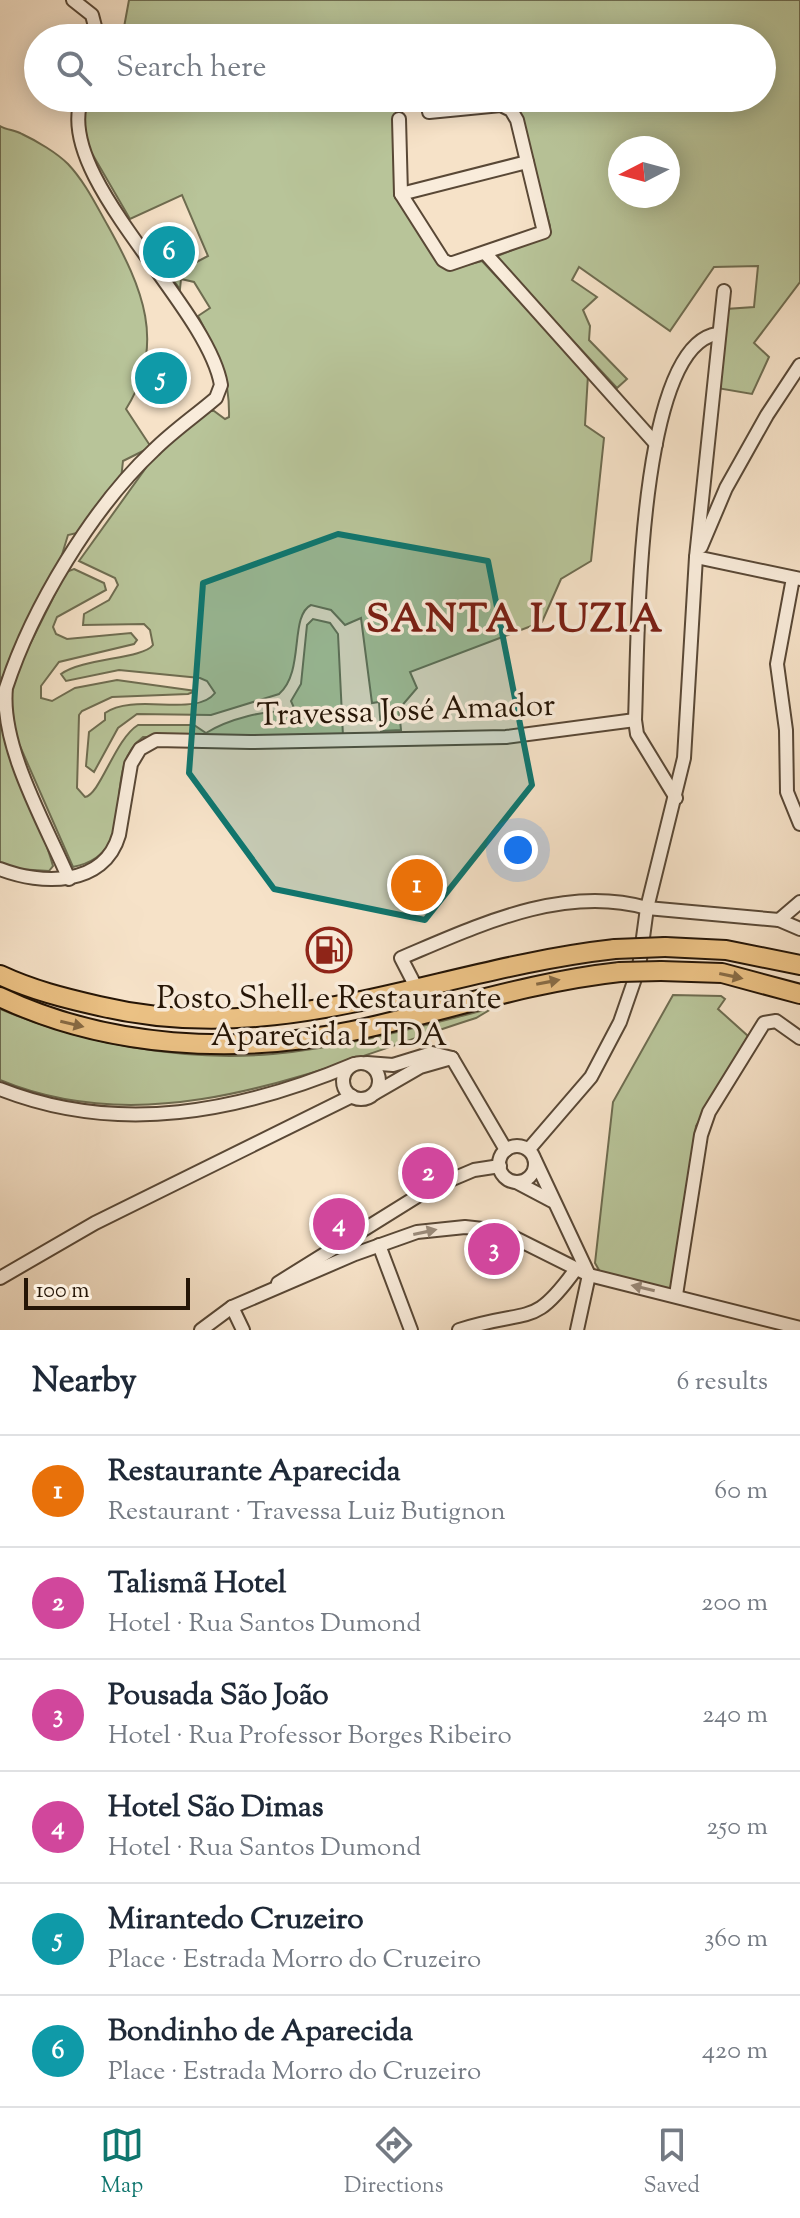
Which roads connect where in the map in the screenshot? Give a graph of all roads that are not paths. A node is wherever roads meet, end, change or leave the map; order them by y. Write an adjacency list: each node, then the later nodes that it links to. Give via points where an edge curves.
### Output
1 (73, 0): 2 (street, via 92,15)
2 (94, 24)
3 (81, 112): 21 (street, via 78,137 92,169 196,327 221,385 216,398 137,467 81,541 6,688 10,735)
4 (512, 112): 6 (street)
5 (399, 119): 7 (street)
6 (527, 162): 7 (street); 8 (street, via 544,232)
7 (401, 194): 8 (street, via 443,260 450,264)
8 (486, 254): 12 (street)
9 (724, 291): 10 (street)
10 (717, 334): 12 (street, via 702,338 685,358); 13 (street)
11 (800, 365): 14 (street)
12 (656, 444): 17 (street, via 643,521)
13 (703, 487): 14 (street); 15 (street)
14 (726, 488): 15 (street)
15 (696, 557): 16 (street); 18 (street, via 693,652)
16 (797, 579): 19 (street, via 777,664 787,792)
17 (635, 720): 18 (street, via 637,734); 21 (street, Travessa José Amador, via 506,737 147,743 131,764 116,846 94,869)
18 (676, 798): 23 (street)
19 (800, 824)
20 (0, 869): 21 (street, via 32,878)
21 (69, 879)
22 (800, 902): 24 (street)
23 (647, 908): 24 (street); 28 (street, via 595,901 504,915 401,958); 39 (street, via 633,988 591,1077)
24 (779, 920): 25 (street)
25 (800, 929)
26 (800, 965): 28 (highway, bridge, via 726,950 615,949 532,961)
27 (0, 975): 28 (highway, via 27,988 135,1015 197,1021 307,1012)
28 (417, 989)
29 (800, 994): 30 (highway, one-way to 29, bridge, via 47,1018 112,1033 248,1044 350,1031 542,983 620,972 722,973)
30 (0, 997)
31 (800, 1038): 48 (street, via 776,1021 764,1023 704,1125)
32 (452, 1058): 33 (street, via 439,1053 393,1065); 37 (street, via 420,1067); 38 (street)
33 (358, 1063): 34 (street); 36 (street, via 343,1081); 37 (street, via 377,1073)
34 (308, 1083): 35 (street, via 228,1107 162,1115 76,1109); 36 (street, via 328,1083)
35 (0, 1089)
36 (350, 1095): 37 (street); 46 (street, via 95,1223)
37 (372, 1095)
38 (506, 1150): 39 (street, via 517,1146); 40 (street)
39 (532, 1155): 41 (street, via 528,1178); 42 (street)
40 (500, 1166): 41 (street); 47 (street, via 474,1170 429,1189)
41 (514, 1181): 42 (street)
42 (552, 1201): 45 (street)
43 (379, 1245): 44 (street, one-way to 44, via 447,1227 490,1228); 47 (street); 56 (street)
44 (576, 1269): 45 (street); 51 (street)
45 (589, 1275): 48 (street, one-way to 45); 58 (street)
46 (0, 1278)
47 (273, 1288): 49 (street)
48 (676, 1295): 53 (street)
49 (232, 1307): 54 (street); 55 (street)
50 (800, 1312): 53 (street)
51 (548, 1320)
52 (534, 1327): 57 (street)
53 (798, 1328)
54 (201, 1330)
55 (243, 1330)
56 (411, 1330)
57 (459, 1330)
58 (577, 1330)

